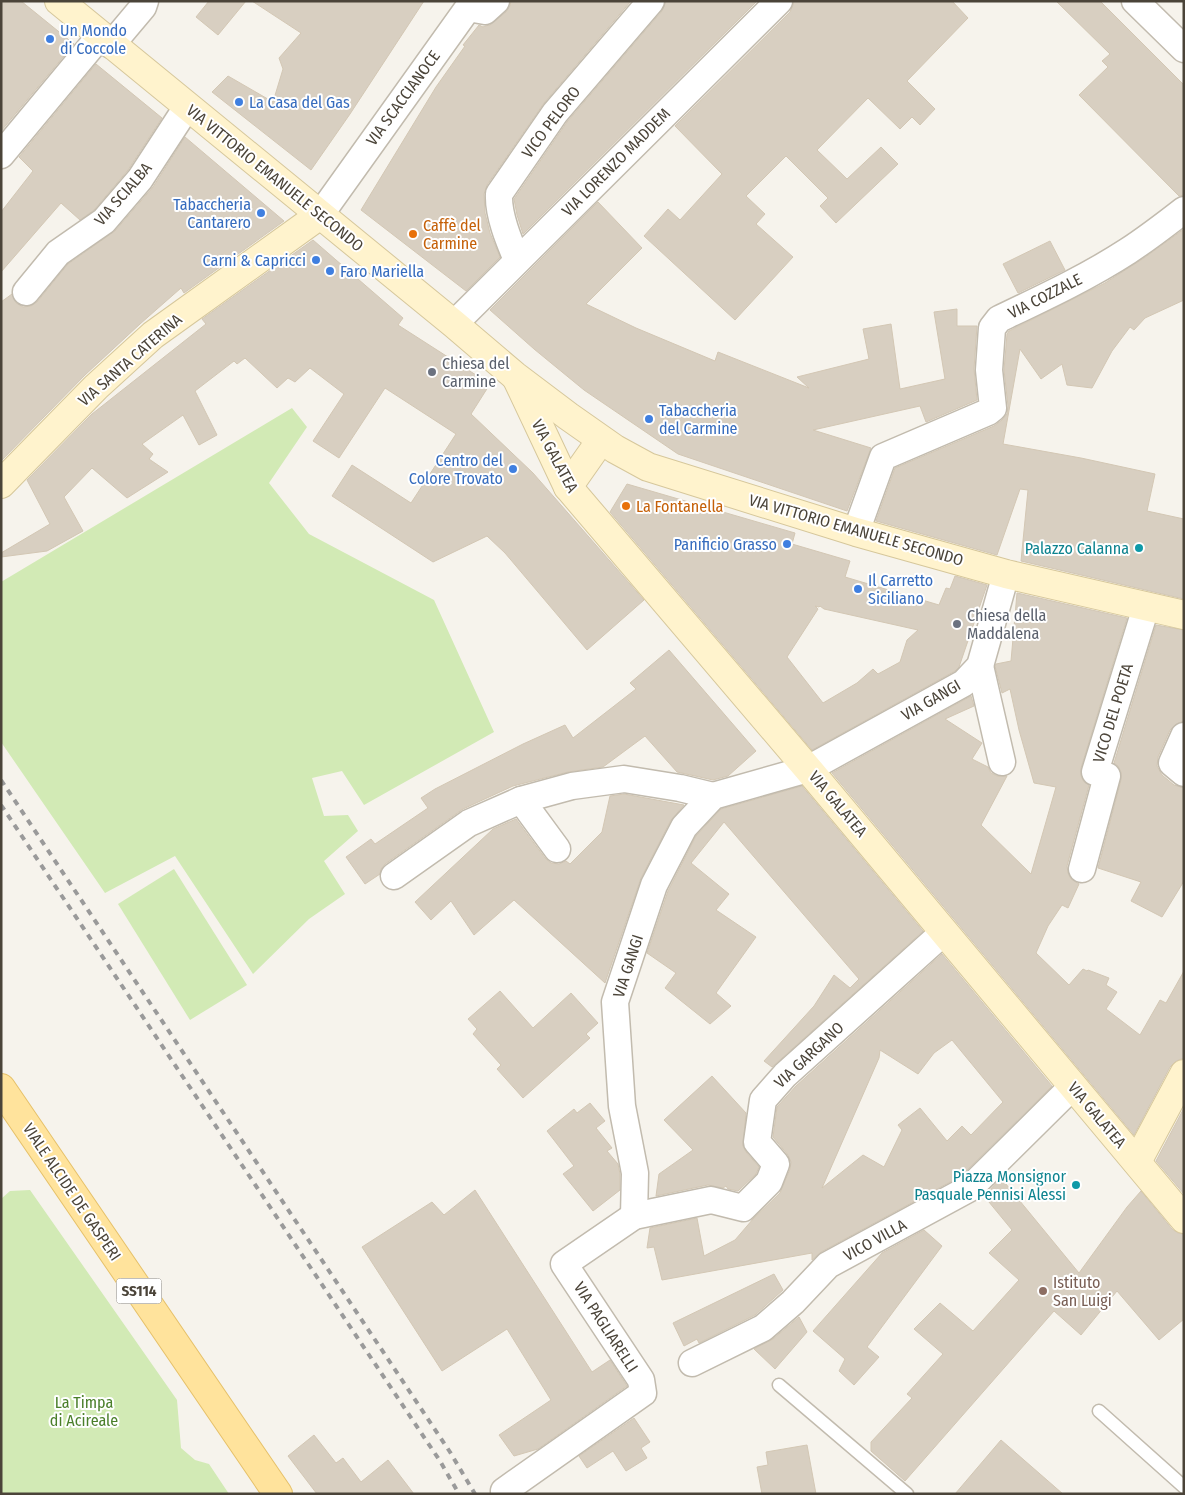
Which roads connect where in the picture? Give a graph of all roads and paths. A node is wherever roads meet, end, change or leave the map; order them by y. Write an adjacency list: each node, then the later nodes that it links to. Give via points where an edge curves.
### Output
1 (59, 1): 7 (street, VIA VITTORIO EMANUELE SECONDO)
2 (145, 1): 7 (street, via 143,7)
3 (496, 1): 12 (street, VIA SCACCIANOCE, via 485,11 468,8)
4 (651, 1): 13 (street, VICO PELORO, via 555,113 499,194 498,201)
5 (779, 1): 13 (street, VIA LORENZO MADDEM)
6 (1135, 1): 8 (street)
7 (106, 40): 9 (street, VIA VITTORIO EMANUELE SECONDO); 10 (street)
8 (1184, 49)
9 (187, 107): 12 (street, VIA VITTORIO EMANUELE SECONDO); 14 (street, VIA SCIALBA, via 140,179 104,221 58,253)
10 (1, 156)
11 (1184, 210): 20 (street, VIA COZZALE, via 1128,252 999,319 992,328 989,370 993,408 883,456)
12 (320, 215): 15 (street, VIA VITTORIO EMANUELE SECONDO); 18 (street, VIA SANTA CATERINA, via 153,335 96,387)
13 (517, 260): 15 (street, VIA LORENZO MADDEM)
14 (26, 292)
15 (454, 324): 16 (street, VIA VITTORIO EMANUELE SECONDO)
16 (515, 376): 17 (street, VIA VITTORIO EMANUELE SECONDO); 19 (street, VIA GALATEA)
17 (601, 440): 19 (street); 20 (street, VIA VITTORIO EMANUELE SECONDO, via 648,467)
18 (1, 484)
19 (568, 486): 28 (street, VIA GALATEA)
20 (856, 532): 21 (street, VIA VITTORIO EMANUELE SECONDO)
21 (1006, 574): 22 (street, VIA VITTORIO EMANUELE SECONDO); 24 (street, VIA GANGI)
22 (1146, 607): 23 (street, VIA VITTORIO EMANUELE SECONDO); 32 (street, VICO DEL POETA, via 1095,772 1107,776)
23 (1184, 616)
24 (980, 666): 26 (street, VIA GANGI); 28 (street, VIA GANGI, via 964,683)
25 (1184, 736): 27 (street)
26 (1002, 762)
27 (1178, 768)
28 (808, 769): 29 (street, VIA GANGI); 34 (street, VIA GALATEA)
29 (713, 796): 30 (street, VIA GANGI, via 624,779 572,786); 40 (street, VIA GANGI, via 684,827 654,885 615,1002 622,1106 635,1173)
30 (521, 800): 31 (street); 33 (street, VIA GANGI, via 469,823)
31 (556, 849)
32 (1082, 869)
33 (394, 876)
34 (944, 932): 36 (street, VIA GALATEA); 40 (street, VIA GARGANO, via 785,1075 763,1100 756,1142 776,1164 769,1182 742,1208 711,1200)
35 (1184, 1074): 39 (street)
36 (1073, 1086): 39 (street, VIA GALATEA); 42 (street, VICO VILLA, via 970,1188 828,1265 763,1328)
37 (1, 1088): 47 (main road, VIALE ALCIDE DE GASPERI / SS114)
38 (1, 1121): 46 (main road, VIALE ALCIDE DE GASPERI / SS114)
39 (1137, 1162): 41 (street, VIA GALATEA)
40 (634, 1216): 48 (street, VIA PAGLIARELLI, via 564,1264 641,1380 643,1393 504,1490)
41 (1184, 1219)
42 (692, 1363)
43 (779, 1385): 49 (lane)
44 (1099, 1411): 45 (lane)
45 (1184, 1487)
46 (255, 1494)
47 (278, 1494)
48 (506, 1494)
49 (907, 1494)

